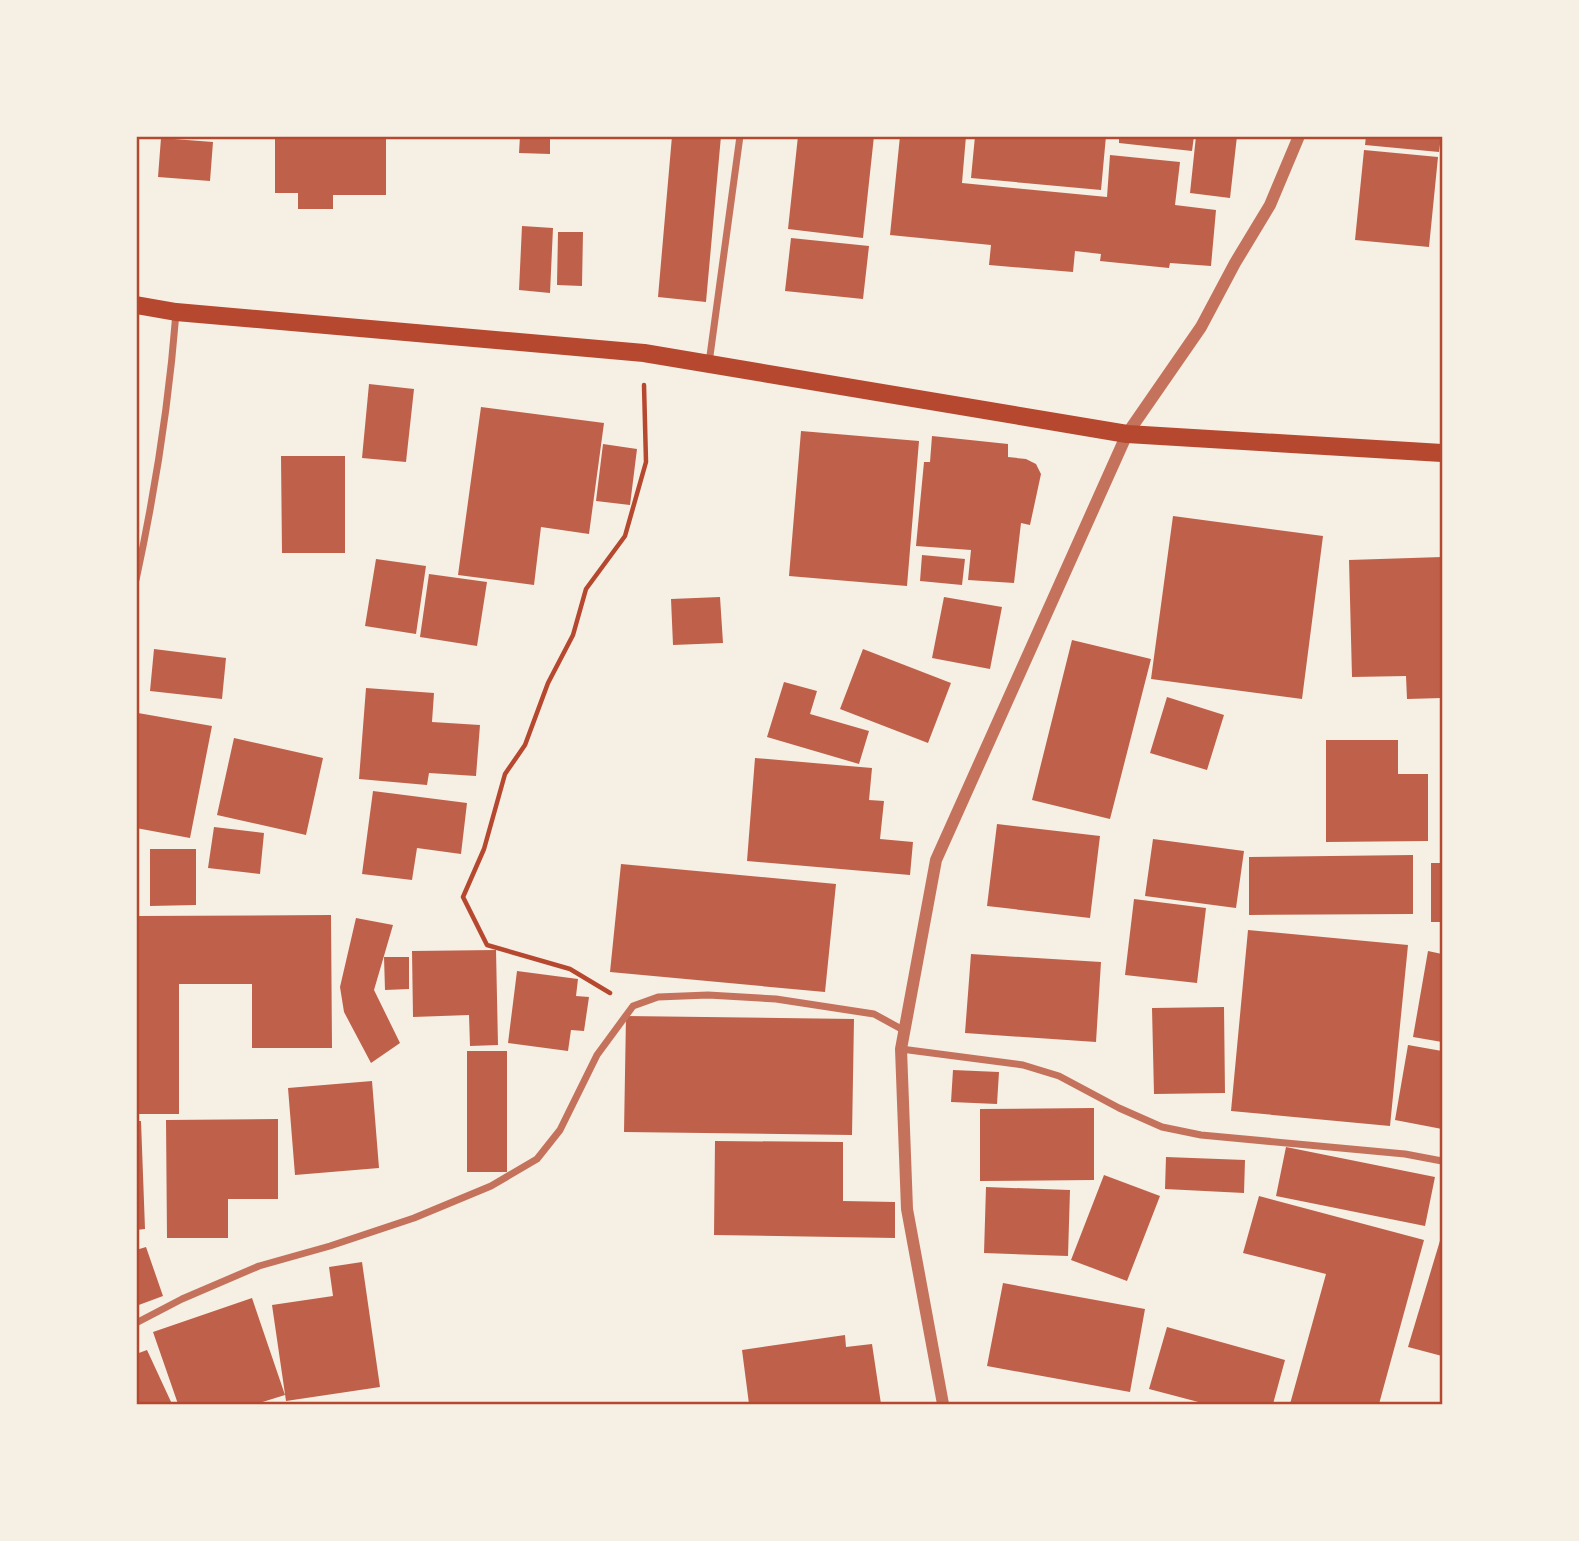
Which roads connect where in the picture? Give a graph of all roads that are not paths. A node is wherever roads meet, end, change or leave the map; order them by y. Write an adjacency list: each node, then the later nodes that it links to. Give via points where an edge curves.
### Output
1 (740, 136): 5 (street)
2 (1299, 136): 6 (street, via 1270,205 1201,327)
3 (136, 305): 4 (main road)
4 (176, 312): 5 (main road, via 644,353); 8 (street, via 157,480)
5 (709, 364): 6 (main road)
6 (1127, 434): 7 (main road); 9 (street, via 936,860)
7 (1443, 453)
8 (136, 580)
9 (905, 1031): 10 (street); 12 (street, via 874,1014 776,999 658,996 633,1006 597,1055 560,1130 537,1159 491,1186 414,1218 259,1266)
10 (901, 1049): 11 (street, via 1023,1065 1059,1076 1162,1127 1200,1135); 13 (street, via 907,1209)
11 (1443, 1161)
12 (136, 1323)
13 (943, 1405)

